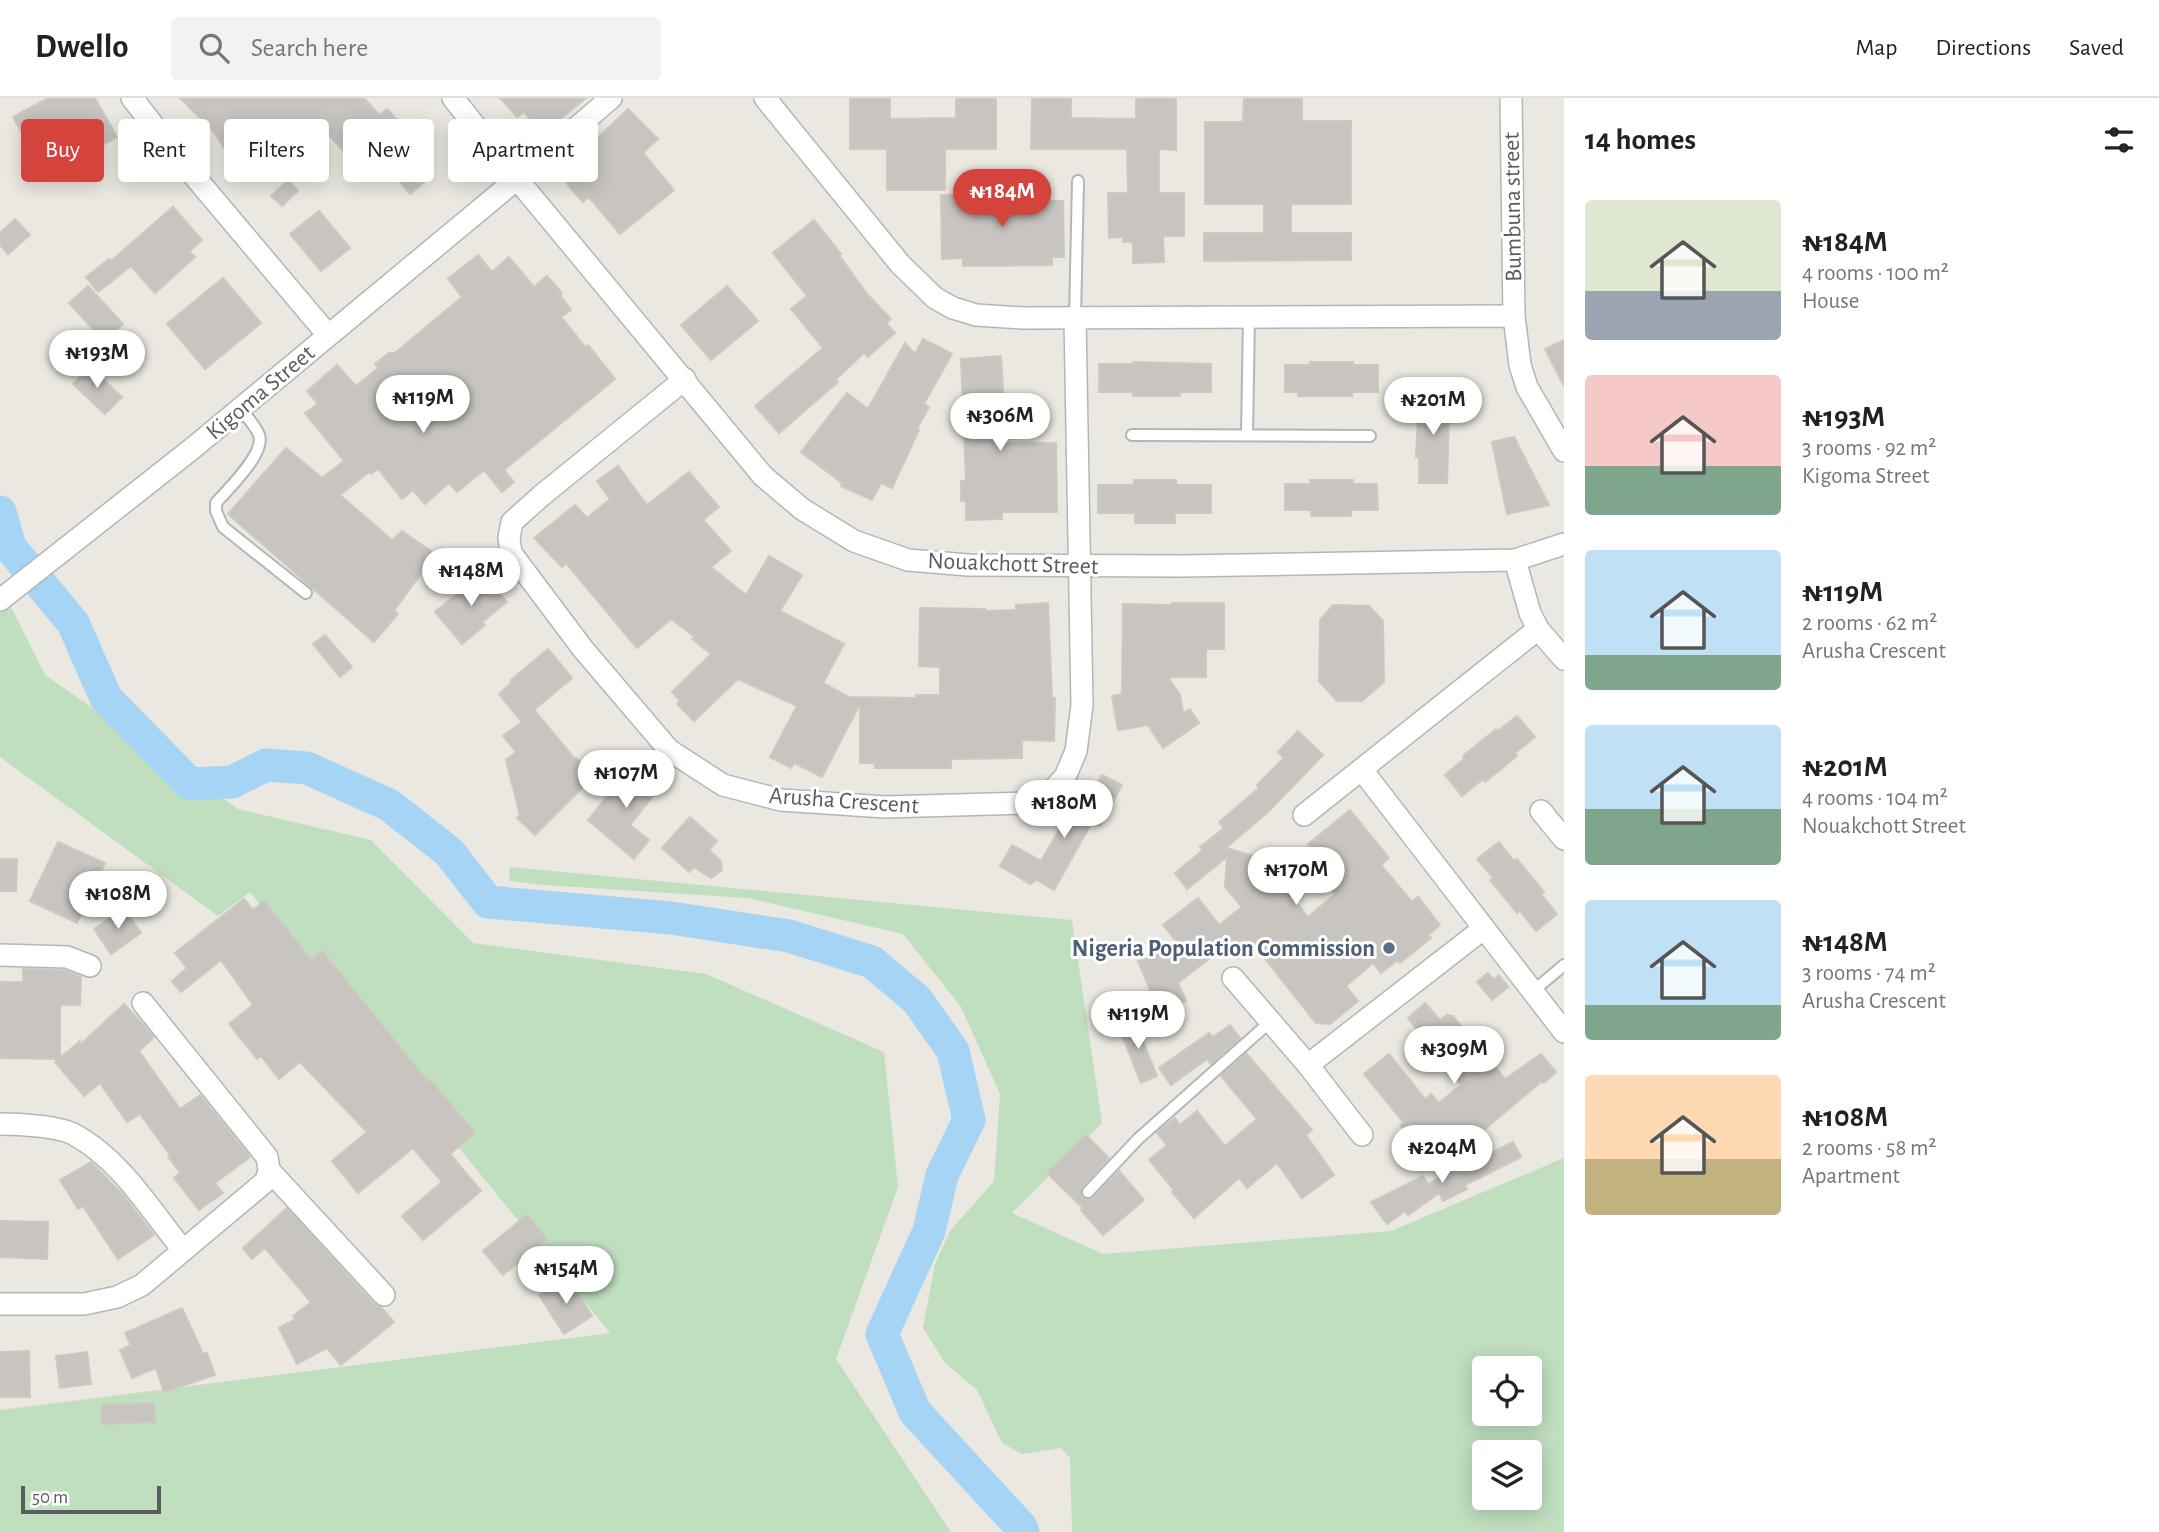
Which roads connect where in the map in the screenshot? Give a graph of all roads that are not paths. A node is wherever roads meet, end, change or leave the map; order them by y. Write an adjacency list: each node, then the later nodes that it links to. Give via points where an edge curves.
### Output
1 (132, 98): 14 (street)
2 (453, 98): 6 (street, Nouakchott Street)
3 (611, 98): 7 (street, Kigoma Street)
4 (765, 98): 13 (street, via 900,264 935,298 976,316)
5 (1511, 98): 11 (street, Bumbuna street)
6 (470, 119)
7 (587, 119)
8 (1078, 181): 13 (lane)
9 (513, 182): 14 (street, Kigoma Street)
10 (520, 182): 15 (street, Nouakchott Street)
11 (1514, 316): 12 (street); 20 (street, Bumbuna street, via 1527,387)
12 (1249, 317): 13 (street); 18 (lane)
13 (1075, 318): 23 (street, Arusha Crescent)
14 (328, 335): 16 (street, Kigoma Street)
15 (685, 379): 23 (street, Nouakchott Street, via 763,476 802,509 854,541 908,560); 23 (street, Arusha Crescent, via 512,522 509,538 511,553 529,578 669,750 723,785 781,800 886,807 1024,803 1050,793 1065,777 1078,739 1082,705)
16 (240, 408): 24 (lane, via 260,435 260,446 216,503 216,511 223,527); 25 (street, Kigoma Street)
17 (1132, 435): 18 (lane)
18 (1247, 435): 19 (lane)
19 (1370, 436)
20 (1564, 451)
21 (1564, 544): 22 (street, Nouakchott Street)
22 (1516, 560): 23 (street, Nouakchott Street); 26 (street)
23 (1079, 566)
24 (306, 593)
25 (0, 600)
26 (1538, 629): 27 (street); 28 (street)
27 (1564, 659)
28 (1362, 770): 30 (street); 32 (street)
29 (1541, 811): 31 (street)
30 (1304, 815)
31 (1564, 839)
32 (1483, 929): 37 (street); 41 (street)
33 (0, 955): 35 (street, via 67,957)
34 (1564, 964): 37 (lane)
35 (90, 966)
36 (1233, 978): 39 (street)
37 (1532, 992): 40 (street)
38 (143, 1003): 44 (street, via 267,1157)
39 (1270, 1022): 41 (street); 45 (lane, via 1138,1139)
40 (1564, 1032)
41 (1308, 1065): 43 (street)
42 (0, 1124): 46 (street, via 73,1134 110,1160)
43 (1362, 1135)
44 (269, 1170): 46 (street, via 267,1181); 47 (street)
45 (1088, 1192)
46 (183, 1250): 48 (street, via 142,1285 117,1297 84,1304)
47 (384, 1295)
48 (0, 1304)

